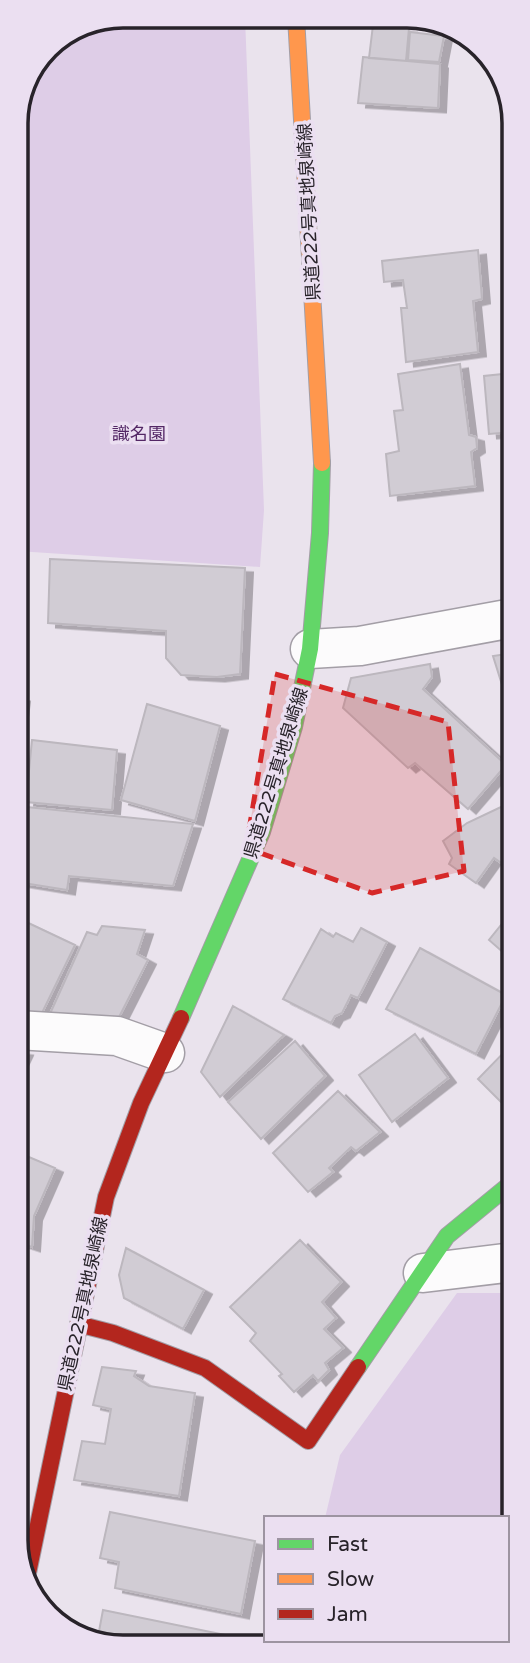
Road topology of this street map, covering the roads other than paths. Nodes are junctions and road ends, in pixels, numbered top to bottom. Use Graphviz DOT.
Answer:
graph roads {
  1 [pos="297,28"];
  2 [pos="502,620"];
  3 [pos="310,649"];
  4 [pos="28,1031"];
  5 [pos="165,1053"];
  6 [pos="502,1191"];
  7 [pos="502,1263"];
  8 [pos="423,1273"];
  9 [pos="78,1324"];
  10 [pos="30,1561"];
  1 -- 3 [label="main road, 県道222号真地泉崎線"];
  2 -- 3 [label="street"];
  3 -- 5 [label="main road, 県道222号真地泉崎線"];
  4 -- 5 [label="street"];
  5 -- 9 [label="main road, 県道222号真地泉崎線"];
  6 -- 8 [label="main road"];
  7 -- 8 [label="street"];
  8 -- 9 [label="main road"];
  9 -- 10 [label="main road, 県道222号真地泉崎線"];
}
